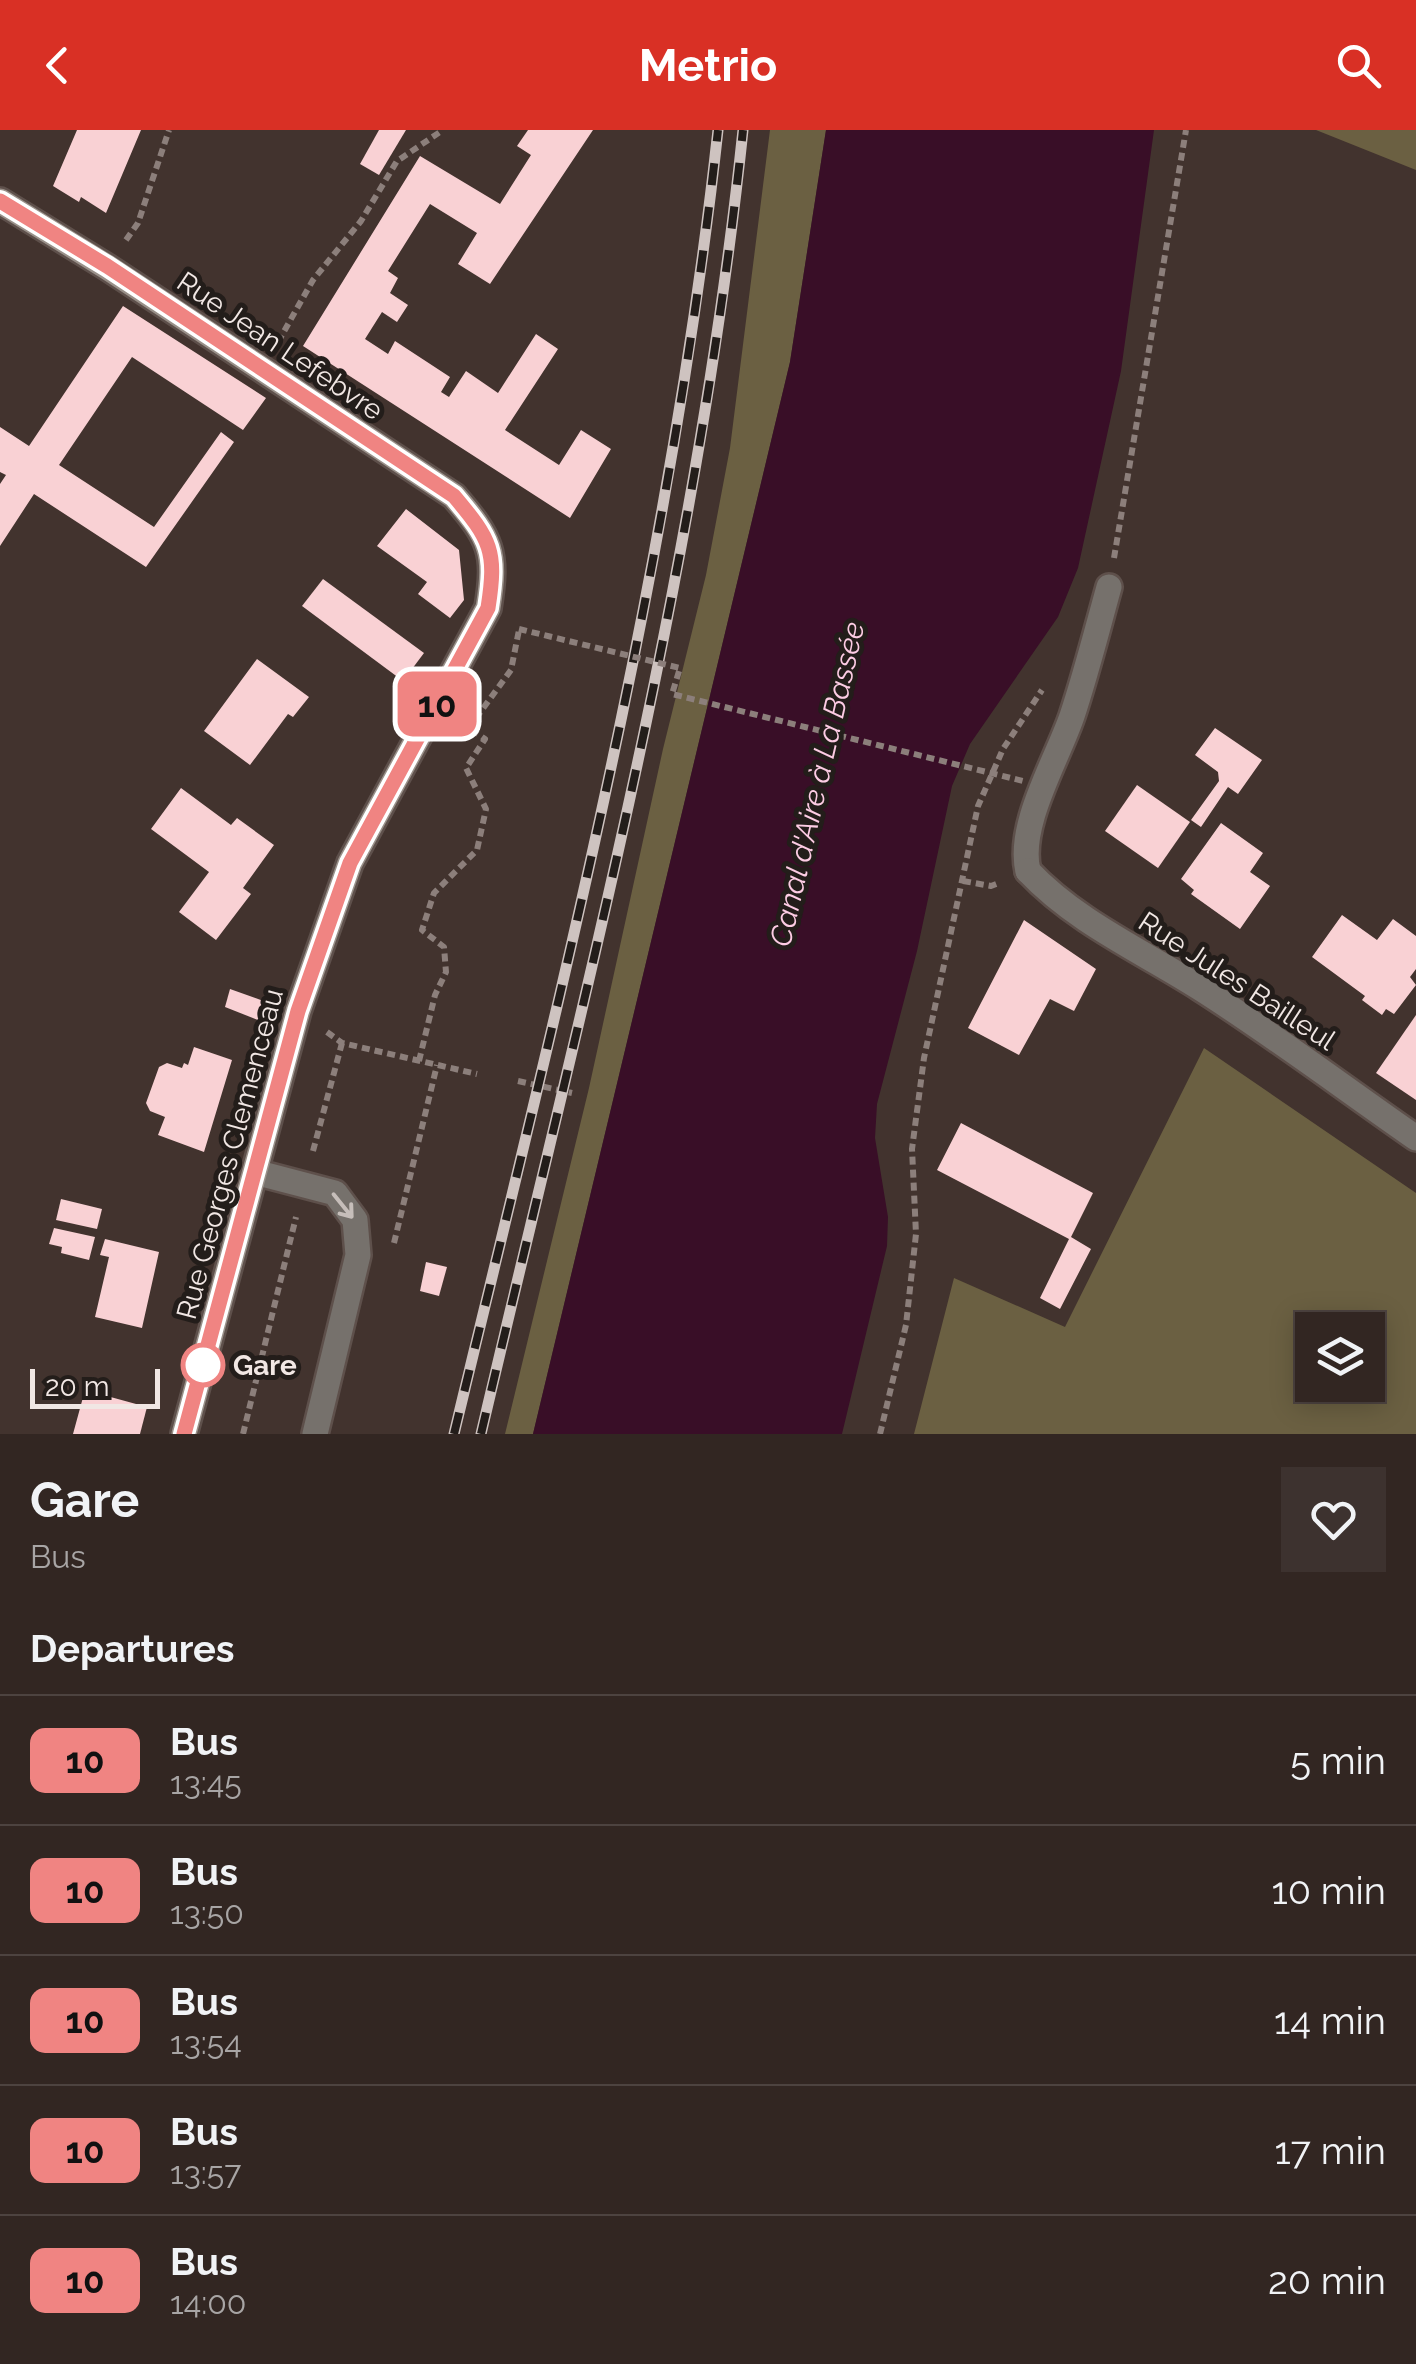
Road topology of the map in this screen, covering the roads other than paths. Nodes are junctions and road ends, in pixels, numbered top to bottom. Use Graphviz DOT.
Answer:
graph roads {
  1 [pos="0,201"];
  2 [pos="495,569"];
  3 [pos="1109,587"];
  4 [pos="1416,1138"];
  5 [pos="255,1172"];
  6 [pos="184,1434"];
  7 [pos="315,1434"];
  1 -- 2 [label="street, Rue Jean Lefebvre"];
  2 -- 5 [label="street, Rue Georges Clemenceau"];
  3 -- 4 [label="street, Rue Jules Bailleul"];
  5 -- 6 [label="street, Rue Georges Clemenceau"];
  5 -- 7 [label="street, one-way"];
}
